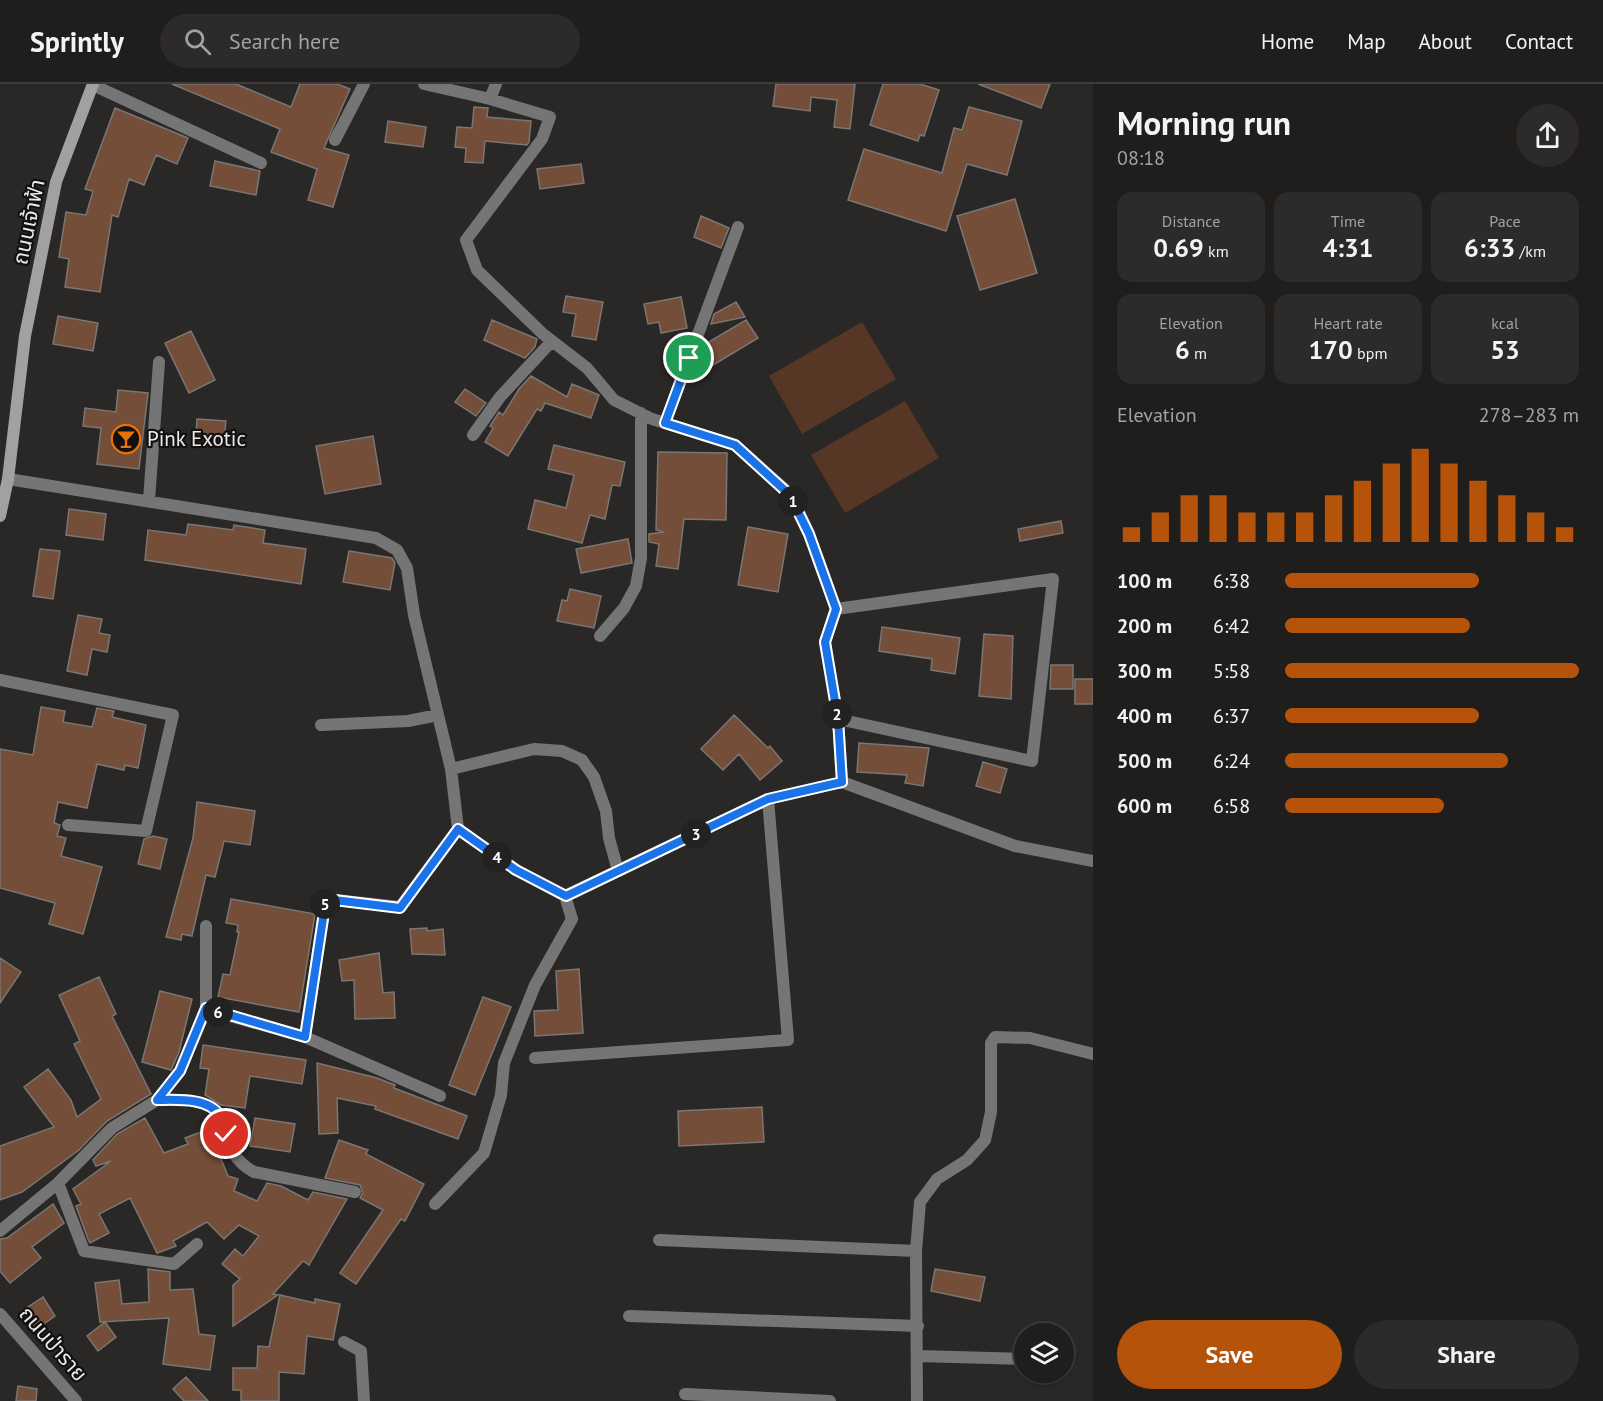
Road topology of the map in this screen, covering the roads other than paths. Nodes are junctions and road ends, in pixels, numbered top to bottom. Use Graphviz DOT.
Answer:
graph roads {
  1 [pos="364,84"];
  2 [pos="424,84"];
  3 [pos="496,84"];
  4 [pos="93,85"];
  5 [pos="490,99"];
  6 [pos="335,140"];
  7 [pos="261,163"];
  8 [pos="738,227"];
  9 [pos="552,341"];
  10 [pos="159,362"];
  11 [pos="641,414"];
  12 [pos="665,423"];
  13 [pos="473,435"];
  14 [pos="8,479"];
  15 [pos="149,500"];
  16 [pos="0,516"];
  17 [pos="836,609"];
  18 [pos="600,636"];
  19 [pos="0,680"];
  20 [pos="438,715"];
  21 [pos="838,719"];
  22 [pos="321,725"];
  23 [pos="451,769"];
  24 [pos="842,782"];
  25 [pos="768,799"];
  26 [pos="68,825"];
  27 [pos="458,829"];
  28 [pos="1093,861"];
  29 [pos="618,871"];
  30 [pos="566,896"];
  31 [pos="206,926"];
  32 [pos="206,1008"];
  33 [pos="305,1037"];
  34 [pos="1093,1054"];
  35 [pos="535,1058"];
  36 [pos="440,1096"];
  37 [pos="157,1100"];
  38 [pos="58,1183"];
  39 [pos="355,1192"];
  40 [pos="435,1204"];
  41 [pos="0,1231"];
  42 [pos="659,1240"];
  43 [pos="197,1244"];
  44 [pos="916,1251"];
  45 [pos="0,1314"];
  46 [pos="629,1316"];
  47 [pos="918,1326"];
  48 [pos="345,1342"];
  49 [pos="918,1356"];
  50 [pos="1014,1359"];
  51 [pos="686,1394"];
  52 [pos="76,1401"];
  53 [pos="364,1401"];
  54 [pos="810,1401"];
  55 [pos="830,1401"];
  56 [pos="917,1401"];
  1 -- 6 [label="street"];
  2 -- 5 [label="street"];
  3 -- 5 [label="street"];
  4 -- 7 [label="street"];
  4 -- 14 [label="main road, ถนนเจ้าฟ้า"];
  5 -- 9 [label="street"];
  8 -- 12 [label="street"];
  9 -- 11 [label="street"];
  9 -- 13 [label="street"];
  10 -- 15 [label="street"];
  11 -- 12 [label="street"];
  11 -- 18 [label="street"];
  12 -- 17 [label="street"];
  14 -- 15 [label="street"];
  14 -- 16 [label="main road, ถนนเจ้าฟ้า"];
  15 -- 20 [label="street"];
  17 -- 21 [label="street"];
  17 -- 21 [label="street"];
  19 -- 26 [label="street"];
  20 -- 22 [label="street"];
  20 -- 23 [label="street"];
  21 -- 24 [label="street"];
  23 -- 27 [label="street"];
  23 -- 29 [label="street"];
  24 -- 25 [label="street"];
  24 -- 28 [label="street"];
  25 -- 29 [label="street"];
  25 -- 35 [label="street"];
  27 -- 30 [label="street"];
  27 -- 33 [label="street"];
  29 -- 30 [label="street"];
  30 -- 40 [label="street"];
  31 -- 32 [label="street"];
  32 -- 33 [label="street"];
  32 -- 37 [label="street"];
  33 -- 36 [label="street"];
  34 -- 44 [label="street"];
  37 -- 38 [label="street"];
  37 -- 39 [label="street"];
  38 -- 41 [label="street"];
  38 -- 43 [label="street"];
  42 -- 44 [label="street"];
  44 -- 47 [label="street"];
  45 -- 52 [label="street, ถนนป่าราย"];
  46 -- 47 [label="street"];
  47 -- 49 [label="street"];
  48 -- 53 [label="street"];
  49 -- 50 [label="street"];
  49 -- 56 [label="street"];
  51 -- 54 [label="street"];
  54 -- 55 [label="street"];
}
